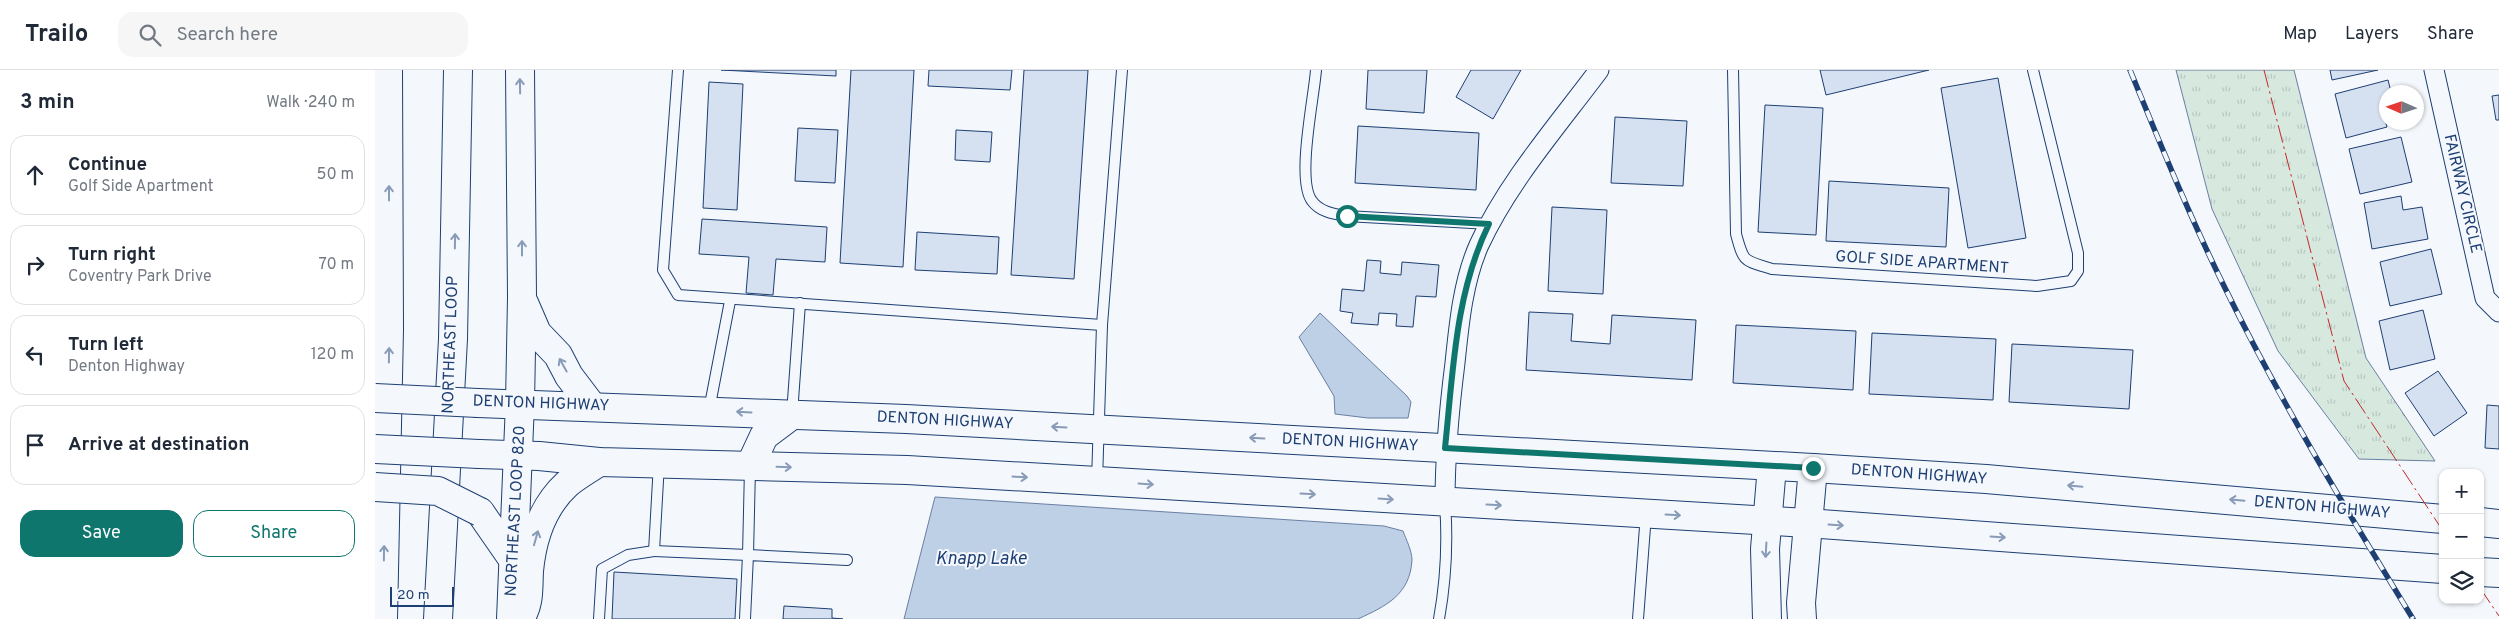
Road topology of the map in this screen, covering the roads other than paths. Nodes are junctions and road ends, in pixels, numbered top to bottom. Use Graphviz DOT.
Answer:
graph roads {
  1 [pos="388,70"];
  2 [pos="458,70"];
  3 [pos="520,70"];
  4 [pos="678,70"];
  5 [pos="1122,70"];
  6 [pos="1316,70"];
  7 [pos="1599,70"];
  8 [pos="1733,70"];
  9 [pos="2033,70"];
  10 [pos="2434,70"];
  11 [pos="1489,224"];
  12 [pos="522,297"];
  13 [pos="730,301"];
  14 [pos="799,303"];
  15 [pos="2499,312"];
  16 [pos="1102,324"];
  17 [pos="375,398"];
  18 [pos="520,403"];
  19 [pos="591,405"];
  20 [pos="709,411"];
  21 [pos="792,415"];
  22 [pos="1098,428"];
  23 [pos="1445,448"];
  24 [pos="375,449"];
  25 [pos="519,456"];
  26 [pos="599,462"];
  27 [pos="659,463"];
  28 [pos="750,466"];
  29 [pos="1772,466"];
  30 [pos="1813,468"];
  31 [pos="1097,481"];
  32 [pos="375,487"];
  33 [pos="1445,503"];
  34 [pos="1646,513"];
  35 [pos="2439,519"];
  36 [pos="1768,520"];
  37 [pos="2484,522"];
  38 [pos="1807,523"];
  39 [pos="2499,524"];
  40 [pos="654,551"];
  41 [pos="748,555"];
  42 [pos="847,560"];
  43 [pos="514,561"];
  44 [pos="2439,569"];
  45 [pos="2484,572"];
  46 [pos="2499,573"];
  47 [pos="383,619"];
  48 [pos="438,619"];
  49 [pos="511,619"];
  50 [pos="521,619"];
  51 [pos="599,619"];
  52 [pos="745,619"];
  53 [pos="1439,619"];
  54 [pos="1638,619"];
  55 [pos="1767,619"];
  56 [pos="1802,619"];
  47 -- 1 [label="main road, one-way"];
  48 -- 2 [label="main road, NORTHEAST LOOP, one-way"];
  12 -- 3 [label="main road, NORTHEAST LOOP 820, one-way"];
  4 -- 13 [label="lane"];
  5 -- 16 [label="lane"];
  6 -- 11 [label="lane"];
  7 -- 11 [label="street"];
  8 -- 9 [label="lane, GOLF SIDE APARTMENT"];
  10 -- 15 [label="street, FAIRWAY CIRCLE"];
  11 -- 23 [label="street"];
  12 -- 18 [label="main road, NORTHEAST LOOP 820"];
  19 -- 12 [label="main road, one-way"];
  13 -- 14 [label="lane"];
  13 -- 20 [label="lane"];
  14 -- 16 [label="lane"];
  14 -- 21 [label="lane"];
  16 -- 22 [label="lane"];
  17 -- 18 [label="main road, DENTON HIGHWAY, bridge"];
  18 -- 19 [label="main road, DENTON HIGHWAY"];
  18 -- 25 [label="main road, NORTHEAST LOOP 820"];
  19 -- 20 [label="main road, DENTON HIGHWAY"];
  21 -- 20 [label="main road, DENTON HIGHWAY, one-way"];
  22 -- 21 [label="main road, DENTON HIGHWAY, one-way"];
  21 -- 28 [label="main road"];
  23 -- 22 [label="main road, DENTON HIGHWAY, one-way"];
  22 -- 31 [label="lane"];
  23 -- 29 [label="main road, DENTON HIGHWAY"];
  23 -- 33 [label="street"];
  24 -- 25 [label="main road, bridge"];
  25 -- 26 [label="main road"];
  25 -- 43 [label="main road, NORTHEAST LOOP 820"];
  26 -- 27 [label="main road"];
  50 -- 26 [label="main road, one-way"];
  27 -- 28 [label="main road"];
  27 -- 40 [label="lane"];
  28 -- 31 [label="main road, one-way"];
  28 -- 41 [label="lane"];
  29 -- 30 [label="main road, DENTON HIGHWAY"];
  29 -- 36 [label="main road"];
  35 -- 30 [label="main road, DENTON HIGHWAY, one-way"];
  30 -- 38 [label="main road"];
  31 -- 33 [label="main road, one-way"];
  32 -- 43 [label="main road, bridge"];
  33 -- 34 [label="main road, one-way"];
  33 -- 53 [label="lane"];
  34 -- 36 [label="main road, one-way"];
  34 -- 54 [label="lane"];
  36 -- 38 [label="main road"];
  36 -- 55 [label="main road, one-way"];
  37 -- 39 [label="main road"];
  38 -- 44 [label="main road, one-way"];
  38 -- 56 [label="main road"];
  40 -- 41 [label="lane"];
  40 -- 51 [label="lane"];
  41 -- 42 [label="lane"];
  41 -- 52 [label="lane"];
  43 -- 49 [label="main road, NORTHEAST LOOP 820"];
  45 -- 46 [label="main road"];
}
